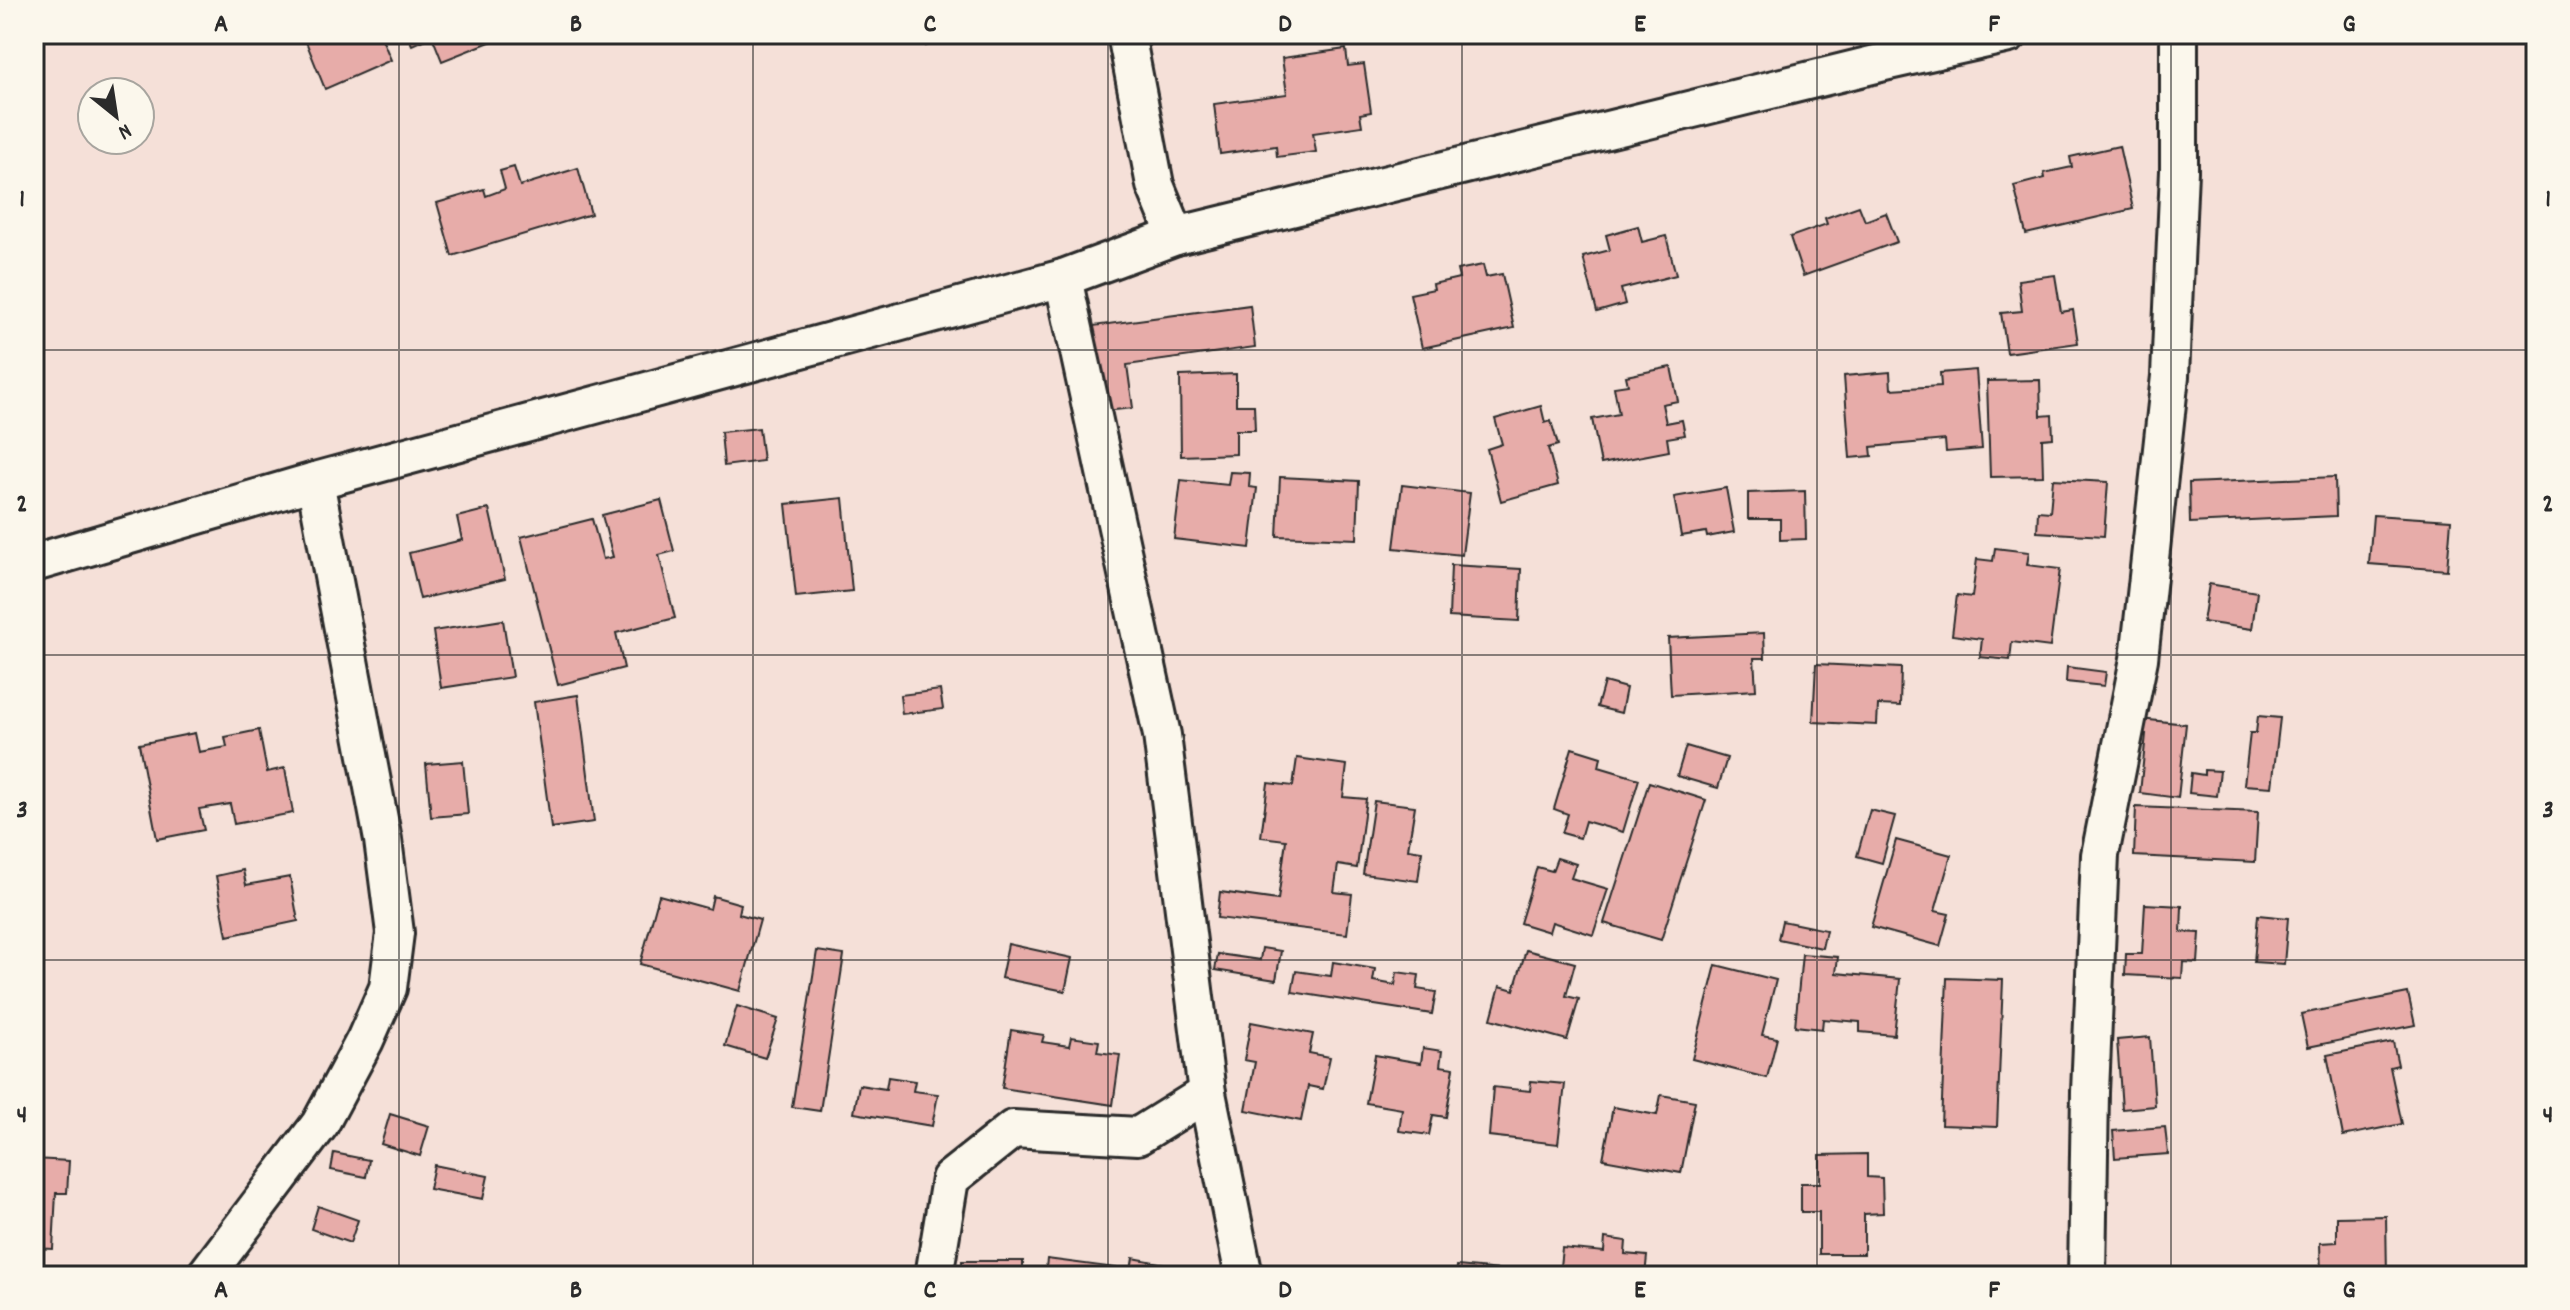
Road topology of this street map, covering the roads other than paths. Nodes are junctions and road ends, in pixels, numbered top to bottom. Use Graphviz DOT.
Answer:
graph roads {
  1 [pos="1126,34"];
  2 [pos="2009,34"];
  3 [pos="2179,34"];
  4 [pos="1881,48"];
  5 [pos="1176,236"];
  6 [pos="1063,278"];
  7 [pos="315,481"];
  8 [pos="34,563"];
  9 [pos="1207,1093"];
  10 [pos="205,1276"];
  11 [pos="934,1276"];
  12 [pos="1244,1276"];
  13 [pos="2087,1276"];
  1 -- 5 [label="street"];
  2 -- 4 [label="street"];
  3 -- 13 [label="street"];
  4 -- 5 [label="street"];
  5 -- 6 [label="street"];
  6 -- 7 [label="street"];
  6 -- 9 [label="street"];
  7 -- 8 [label="street"];
  7 -- 10 [label="street"];
  9 -- 11 [label="street"];
  9 -- 12 [label="street"];
}
